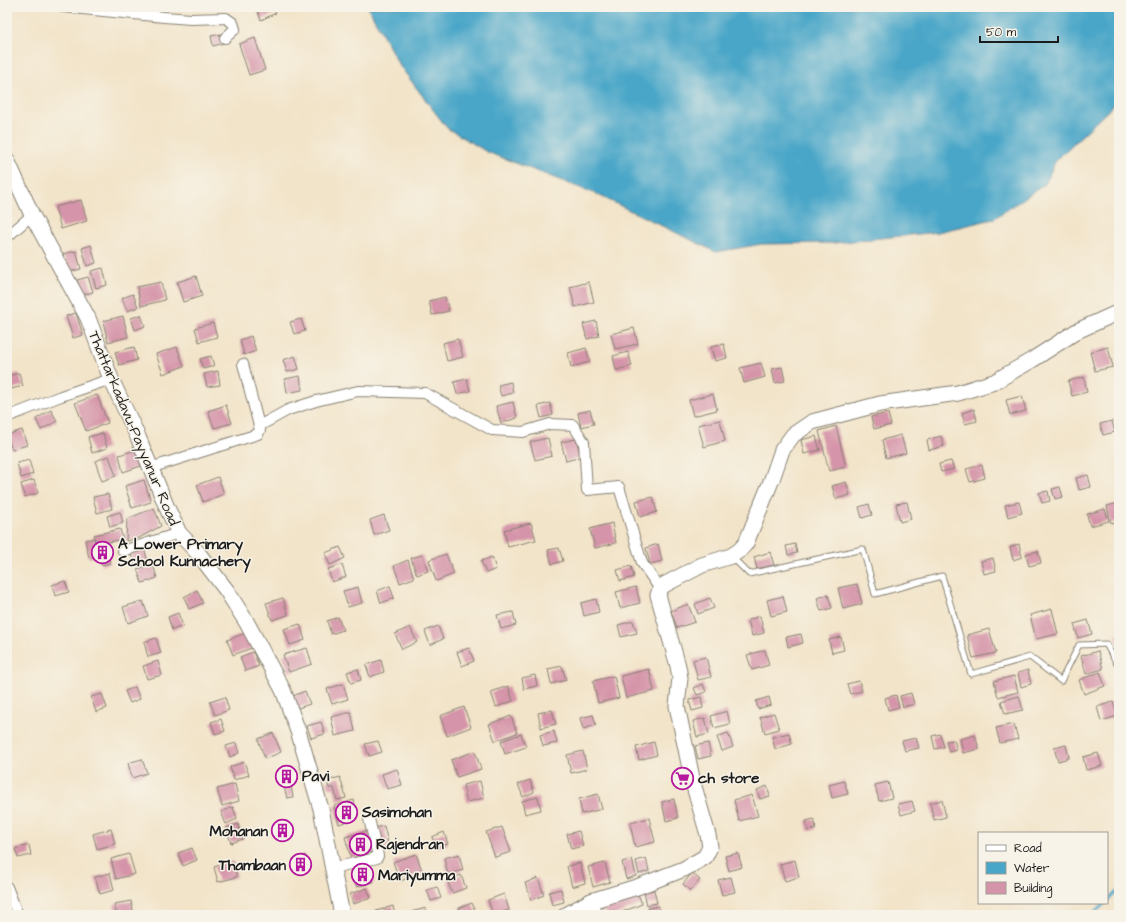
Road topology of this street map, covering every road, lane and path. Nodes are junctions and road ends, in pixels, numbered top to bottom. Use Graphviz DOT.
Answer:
graph roads {
  1 [pos="63,7"];
  2 [pos="225,38"];
  3 [pos="7,160"];
  4 [pos="32,215"];
  5 [pos="7,237"];
  6 [pos="1119,312"];
  7 [pos="243,364"];
  8 [pos="110,379"];
  9 [pos="7,417"];
  10 [pos="259,426"];
  11 [pos="150,468"];
  12 [pos="179,533"];
  13 [pos="123,551"];
  14 [pos="731,556"];
  15 [pos="660,589"];
  16 [pos="1119,664"];
  17 [pos="369,819"];
  18 [pos="333,868"];
  19 [pos="7,887"];
  20 [pos="591,901"];
  21 [pos="18,915"];
  22 [pos="342,915"];
  23 [pos="566,915"];
  24 [pos="597,915"];
  1 -- 2 [label="street"];
  3 -- 4 [label="main road, Thattarkadavu-Payyanur Road"];
  4 -- 5 [label="street"];
  4 -- 8 [label="main road, Thattarkadavu-Payyanur Road"];
  6 -- 14 [label="main road"];
  7 -- 10 [label="street"];
  8 -- 9 [label="street"];
  8 -- 11 [label="main road, Thattarkadavu-Payyanur Road"];
  10 -- 11 [label="street"];
  10 -- 15 [label="street"];
  11 -- 12 [label="main road, Thattarkadavu-Payyanur Road"];
  12 -- 13 [label="street"];
  12 -- 18 [label="main road, Thattarkadavu-Payyanur Road"];
  14 -- 15 [label="main road"];
  14 -- 16 [label="lane"];
  15 -- 20 [label="main road"];
  17 -- 18 [label="street"];
  18 -- 22 [label="main road, Thattarkadavu-Payyanur Road"];
  19 -- 21 [label="street"];
  20 -- 23 [label="main road"];
  20 -- 24 [label="street"];
}
